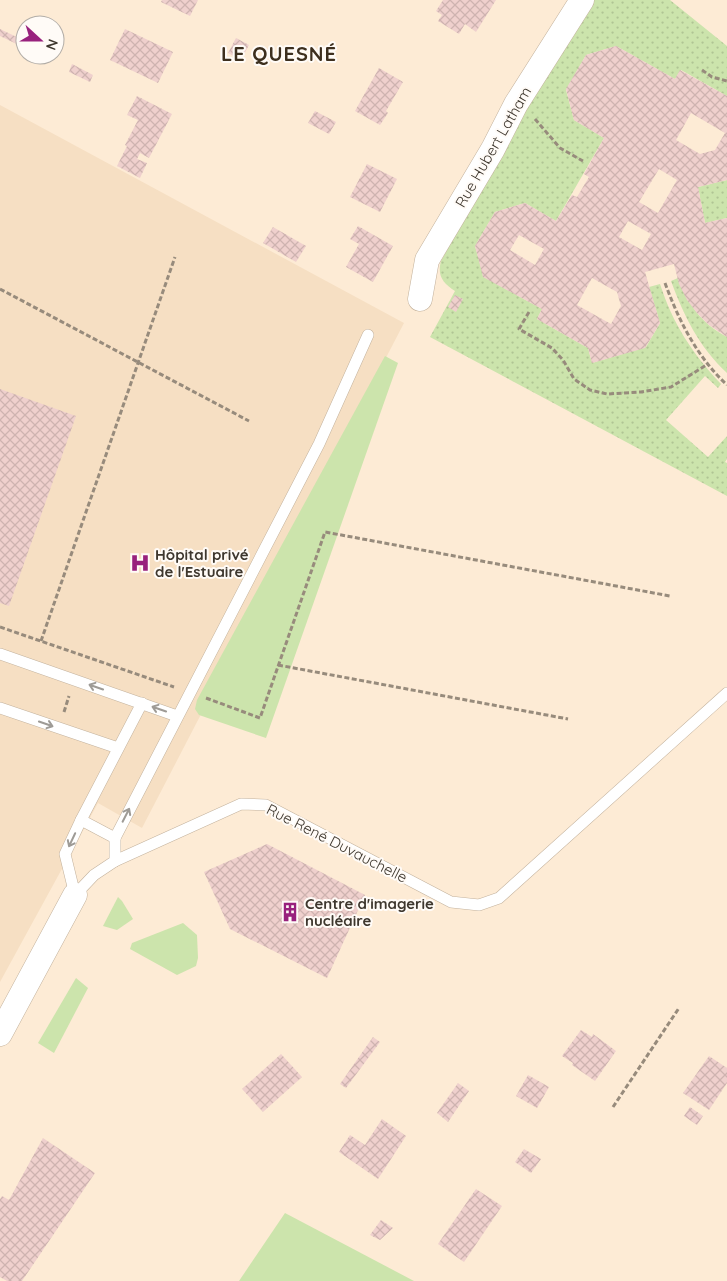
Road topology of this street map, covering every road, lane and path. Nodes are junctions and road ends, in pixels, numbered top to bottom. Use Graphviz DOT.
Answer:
graph roads {
  1 [pos="582,0"];
  2 [pos="702,70"];
  3 [pos="727,81"];
  4 [pos="516,104"];
  5 [pos="583,161"];
  6 [pos="175,257"];
  7 [pos="665,283"];
  8 [pos="0,289"];
  9 [pos="420,299"];
  10 [pos="529,312"];
  11 [pos="368,335"];
  12 [pos="139,363"];
  13 [pos="708,364"];
  14 [pos="727,385"];
  15 [pos="249,421"];
  16 [pos="670,596"];
  17 [pos="0,627"];
  18 [pos="41,641"];
  19 [pos="0,654"];
  20 [pos="278,665"];
  21 [pos="189,692"];
  22 [pos="727,693"];
  23 [pos="142,703"];
  24 [pos="0,708"];
  25 [pos="177,716"];
  26 [pos="568,719"];
  27 [pos="118,748"];
  28 [pos="81,820"];
  29 [pos="115,838"];
  30 [pos="115,861"];
  31 [pos="75,894"];
  32 [pos="679,1008"];
  33 [pos="0,1034"];
  34 [pos="613,1107"];
  1 -- 4 [label="street, Rue Hubert Latham"];
  2 -- 3 [label="path"];
  4 -- 5 [label="path"];
  4 -- 9 [label="street, Rue Hubert Latham"];
  6 -- 12 [label="path"];
  7 -- 13 [label="path"];
  8 -- 12 [label="path"];
  10 -- 13 [label="path"];
  11 -- 21 [label="lane"];
  12 -- 15 [label="path"];
  12 -- 18 [label="path"];
  13 -- 14 [label="path"];
  16 -- 20 [label="path"];
  17 -- 18 [label="path"];
  18 -- 21 [label="path"];
  23 -- 19 [label="lane, one-way"];
  20 -- 21 [label="path"];
  20 -- 26 [label="path"];
  21 -- 25 [label="lane"];
  22 -- 30 [label="lane, Rue René Duvauchelle"];
  25 -- 23 [label="lane, one-way"];
  23 -- 27 [label="lane"];
  24 -- 27 [label="lane, one-way"];
  29 -- 25 [label="lane, one-way"];
  27 -- 28 [label="lane"];
  28 -- 29 [label="lane"];
  28 -- 31 [label="lane, one-way"];
  29 -- 30 [label="lane"];
  30 -- 31 [label="lane, Rue René Duvauchelle"];
  31 -- 33 [label="street, Rue René Duvauchelle"];
  32 -- 34 [label="path"];
}
